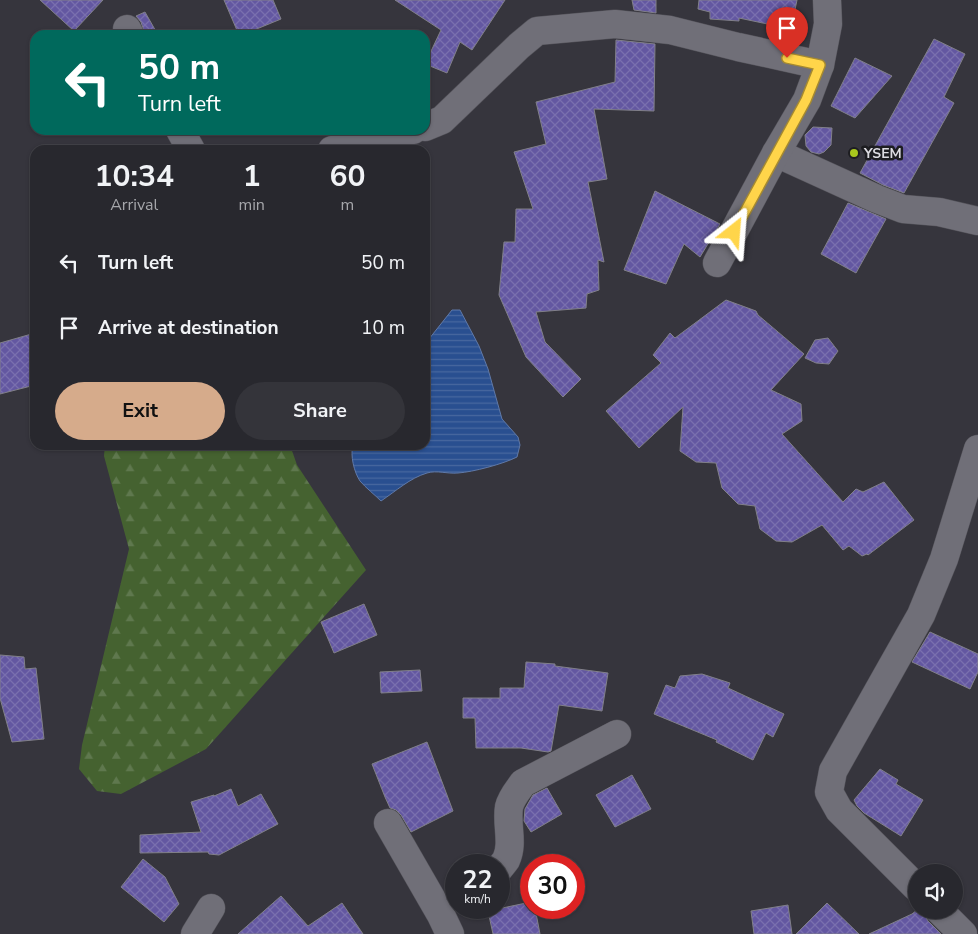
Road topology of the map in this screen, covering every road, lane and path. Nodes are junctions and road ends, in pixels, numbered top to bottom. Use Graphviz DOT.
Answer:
graph roads {
  1 [pos="827,0"];
  2 [pos="820,65"];
  3 [pos="430,125"];
  4 [pos="393,135"];
  5 [pos="352,145"];
  6 [pos="776,153"];
  7 [pos="978,221"];
  8 [pos="717,263"];
  9 [pos="978,449"];
  10 [pos="617,734"];
  11 [pos="388,823"];
  12 [pos="508,854"];
  13 [pos="908,879"];
  14 [pos="211,908"];
  15 [pos="445,911"];
  16 [pos="948,919"];
  17 [pos="195,934"];
  18 [pos="963,934"];
  1 -- 2 [label="street"];
  2 -- 3 [label="street"];
  2 -- 6 [label="street"];
  4 -- 5 [label="street"];
  6 -- 7 [label="street"];
  6 -- 8 [label="street"];
  9 -- 13 [label="street"];
  10 -- 12 [label="street"];
  11 -- 15 [label="street"];
  14 -- 17 [label="street"];
  16 -- 18 [label="street"];
}
